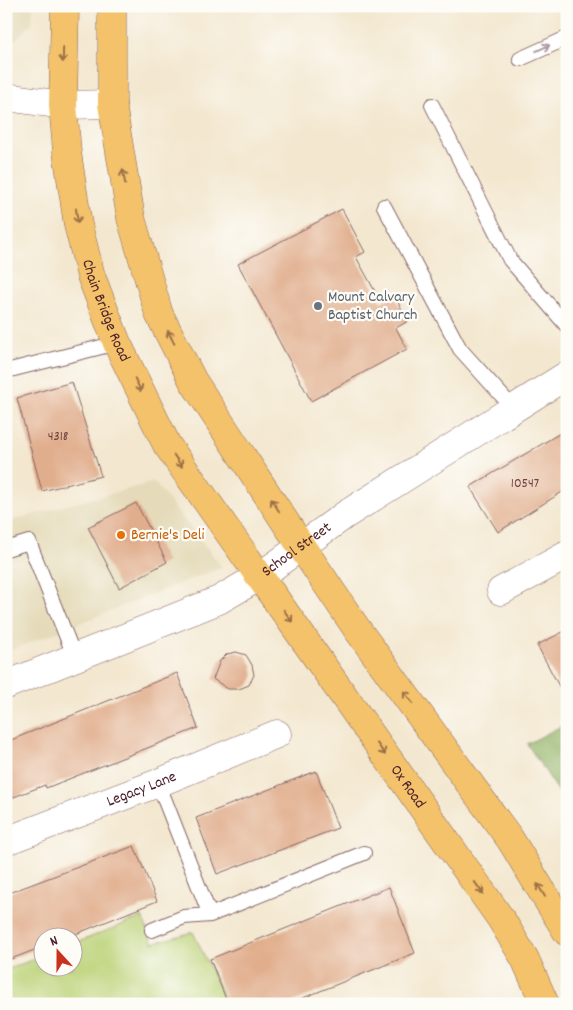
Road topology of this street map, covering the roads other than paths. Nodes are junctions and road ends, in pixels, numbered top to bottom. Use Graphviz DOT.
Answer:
graph roads {
  1 [pos="65,6"];
  2 [pos="112,6"];
  3 [pos="567,38"];
  4 [pos="520,59"];
  5 [pos="6,97"];
  6 [pos="112,104"];
  7 [pos="63,105"];
  8 [pos="432,105"];
  9 [pos="384,206"];
  10 [pos="567,326"];
  11 [pos="117,343"];
  12 [pos="6,371"];
  13 [pos="567,375"];
  14 [pos="513,408"];
  15 [pos="301,546"];
  16 [pos="6,549"];
  17 [pos="567,555"];
  18 [pos="260,576"];
  19 [pos="501,591"];
  20 [pos="75,658"];
  21 [pos="6,685"];
  22 [pos="277,734"];
  23 [pos="158,783"];
  24 [pos="6,842"];
  25 [pos="364,853"];
  26 [pos="210,915"];
  27 [pos="152,930"];
  28 [pos="567,932"];
  29 [pos="545,1004"];
  1 -- 7 [label="main road, Chain Bridge Road, one-way"];
  2 -- 6 [label="main road"];
  4 -- 3 [label="lane, one-way"];
  5 -- 7 [label="street"];
  6 -- 7 [label="street"];
  15 -- 6 [label="main road, one-way"];
  7 -- 11 [label="main road, Chain Bridge Road, one-way"];
  8 -- 10 [label="lane"];
  9 -- 14 [label="lane"];
  11 -- 12 [label="lane"];
  11 -- 18 [label="main road, Chain Bridge Road, one-way"];
  13 -- 14 [label="street, School Street"];
  14 -- 15 [label="street, School Street"];
  15 -- 18 [label="street, School Street"];
  28 -- 15 [label="main road, one-way"];
  16 -- 20 [label="lane"];
  17 -- 19 [label="street"];
  18 -- 20 [label="street, School Street"];
  18 -- 29 [label="main road, Ox Road, one-way"];
  20 -- 21 [label="street, School Street"];
  22 -- 23 [label="street, Legacy Lane"];
  23 -- 24 [label="street, Legacy Lane"];
  23 -- 26 [label="lane"];
  25 -- 26 [label="lane"];
  26 -- 27 [label="lane"];
}
